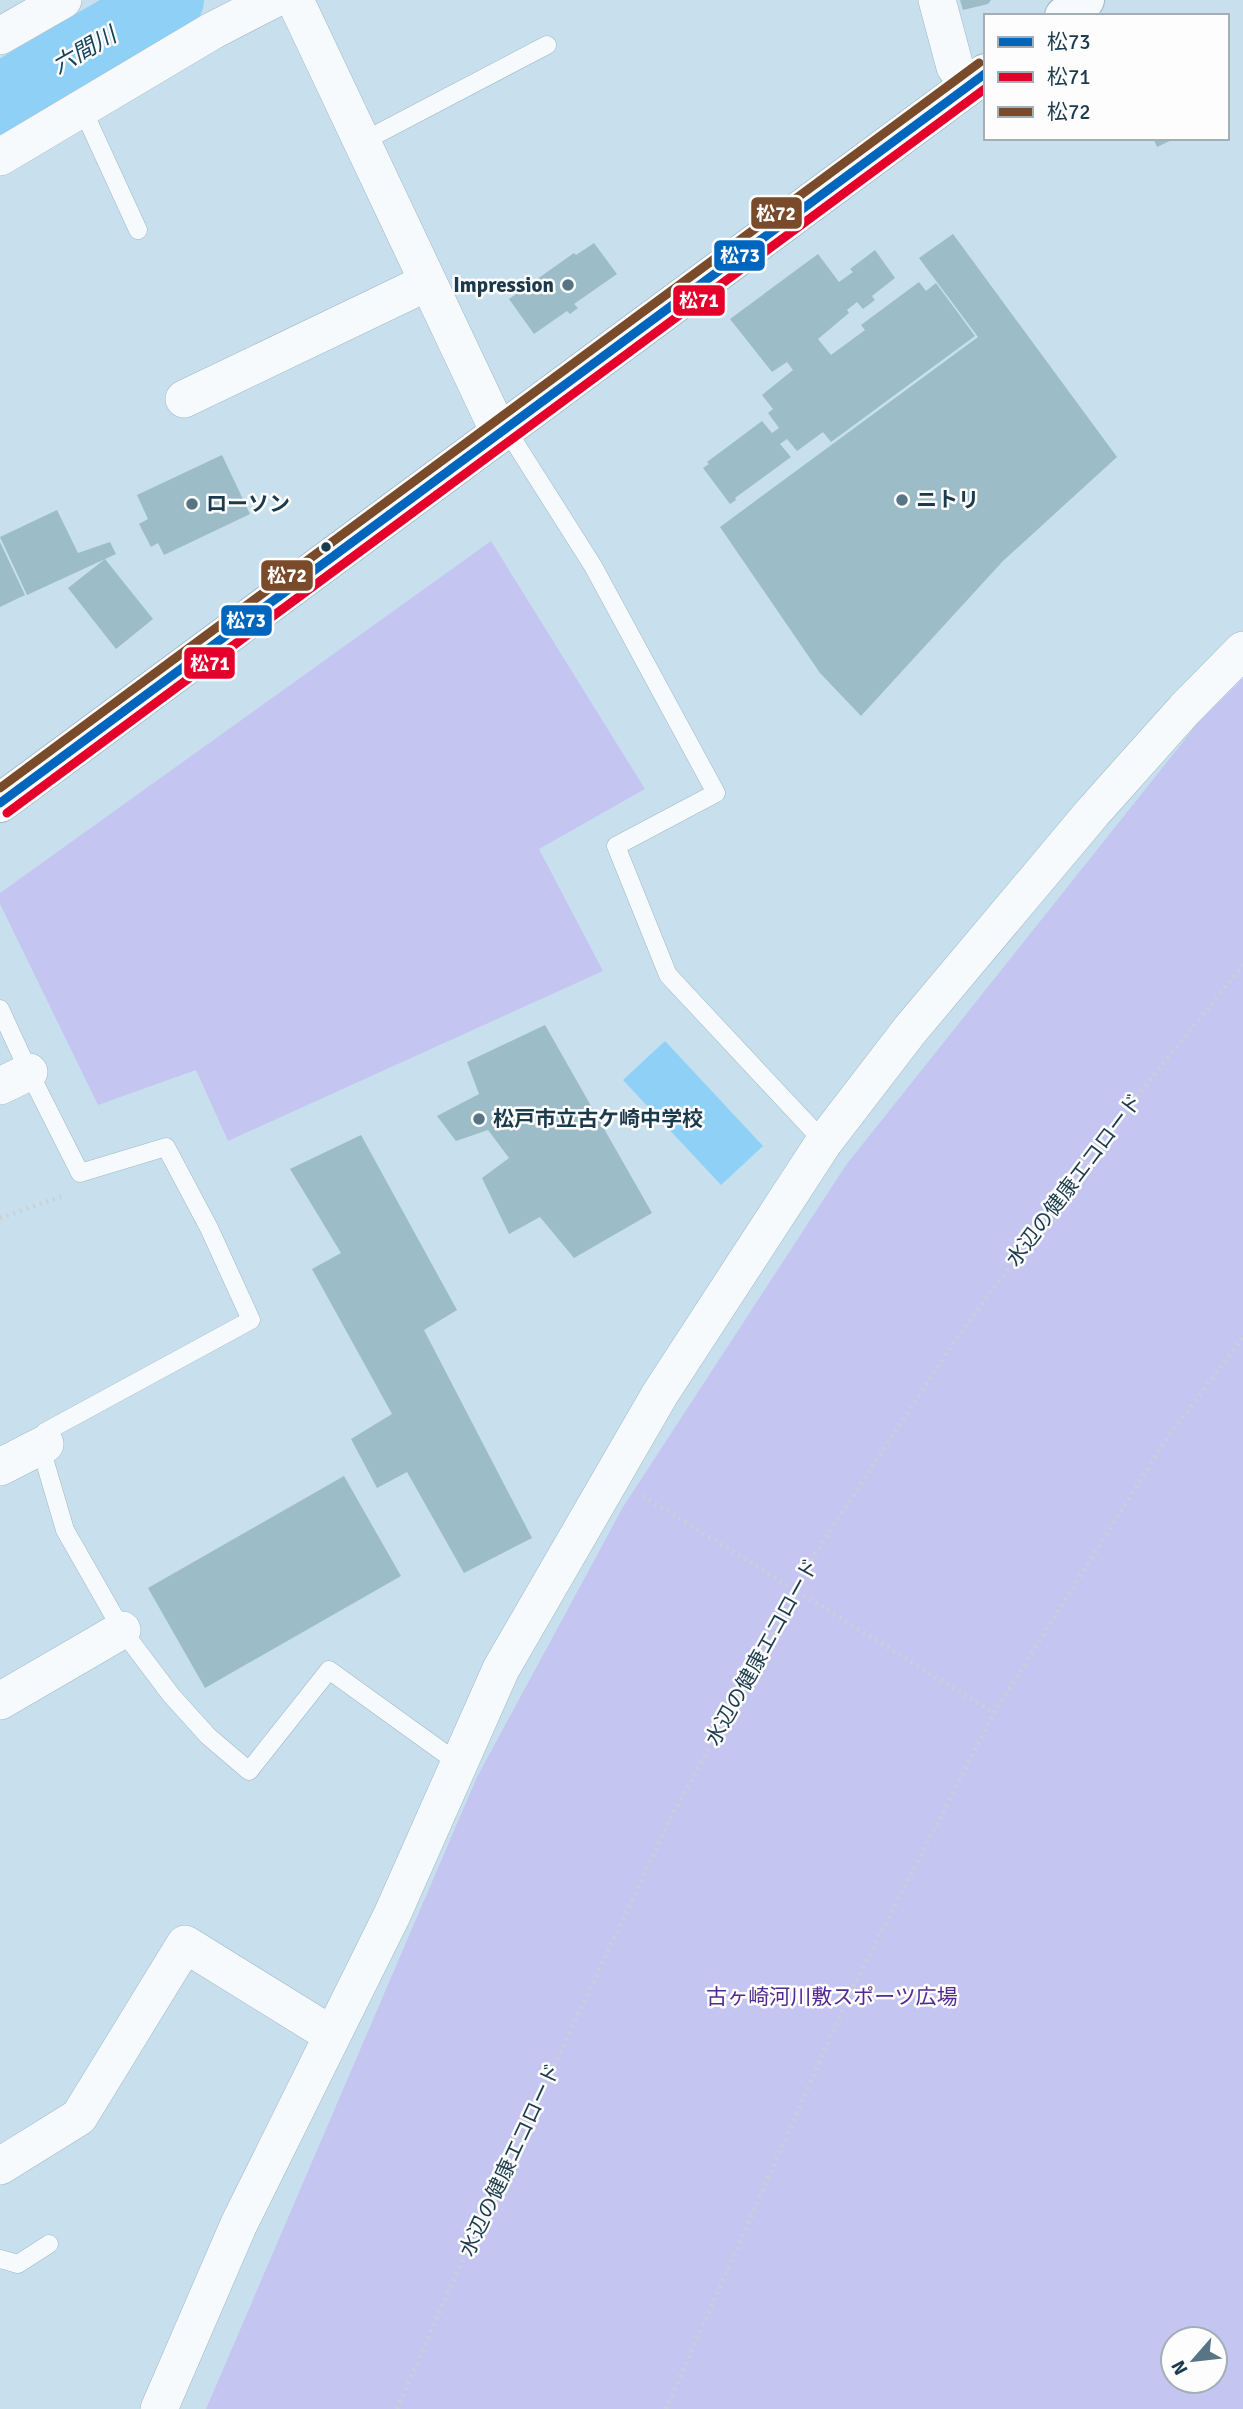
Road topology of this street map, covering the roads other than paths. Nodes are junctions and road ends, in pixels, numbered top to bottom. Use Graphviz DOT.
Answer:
graph roads {
  1 [pos="62,0"];
  2 [pos="272,0"];
  3 [pos="295,0"];
  4 [pos="937,0"];
  5 [pos="1085,0"];
  6 [pos="1067,14"];
  7 [pos="0,36"];
  8 [pos="547,46"];
  9 [pos="977,79"];
  10 [pos="82,108"];
  11 [pos="362,142"];
  12 [pos="0,157"];
  13 [pos="138,230"];
  14 [pos="428,282"];
  15 [pos="184,399"];
  16 [pos="502,430"];
  17 [pos="1243,650"];
  18 [pos="0,803"];
  19 [pos="0,1009"];
  20 [pos="14,1079"];
  21 [pos="824,1142"];
  22 [pos="45,1444"];
  23 [pos="0,1467"];
  24 [pos="122,1630"];
  25 [pos="0,1701"];
  26 [pos="458,1763"];
  27 [pos="332,2035"];
  28 [pos="0,2166"];
  29 [pos="49,2244"];
  30 [pos="0,2259"];
  31 [pos="159,2409"];
  1 -- 7 [label="street"];
  2 -- 10 [label="street"];
  3 -- 11 [label="street"];
  4 -- 9 [label="street"];
  5 -- 6 [label="main road"];
  8 -- 11 [label="lane"];
  9 -- 16 [label="main road"];
  10 -- 12 [label="street"];
  10 -- 13 [label="lane"];
  11 -- 14 [label="street"];
  14 -- 15 [label="street"];
  14 -- 16 [label="street"];
  16 -- 18 [label="main road"];
  16 -- 21 [label="lane"];
  17 -- 21 [label="street"];
  19 -- 20 [label="lane"];
  20 -- 22 [label="lane"];
  21 -- 26 [label="street"];
  22 -- 23 [label="street"];
  22 -- 24 [label="lane"];
  24 -- 25 [label="street"];
  24 -- 26 [label="lane"];
  26 -- 27 [label="street"];
  27 -- 28 [label="street"];
  27 -- 31 [label="street"];
  29 -- 30 [label="lane"];
}
